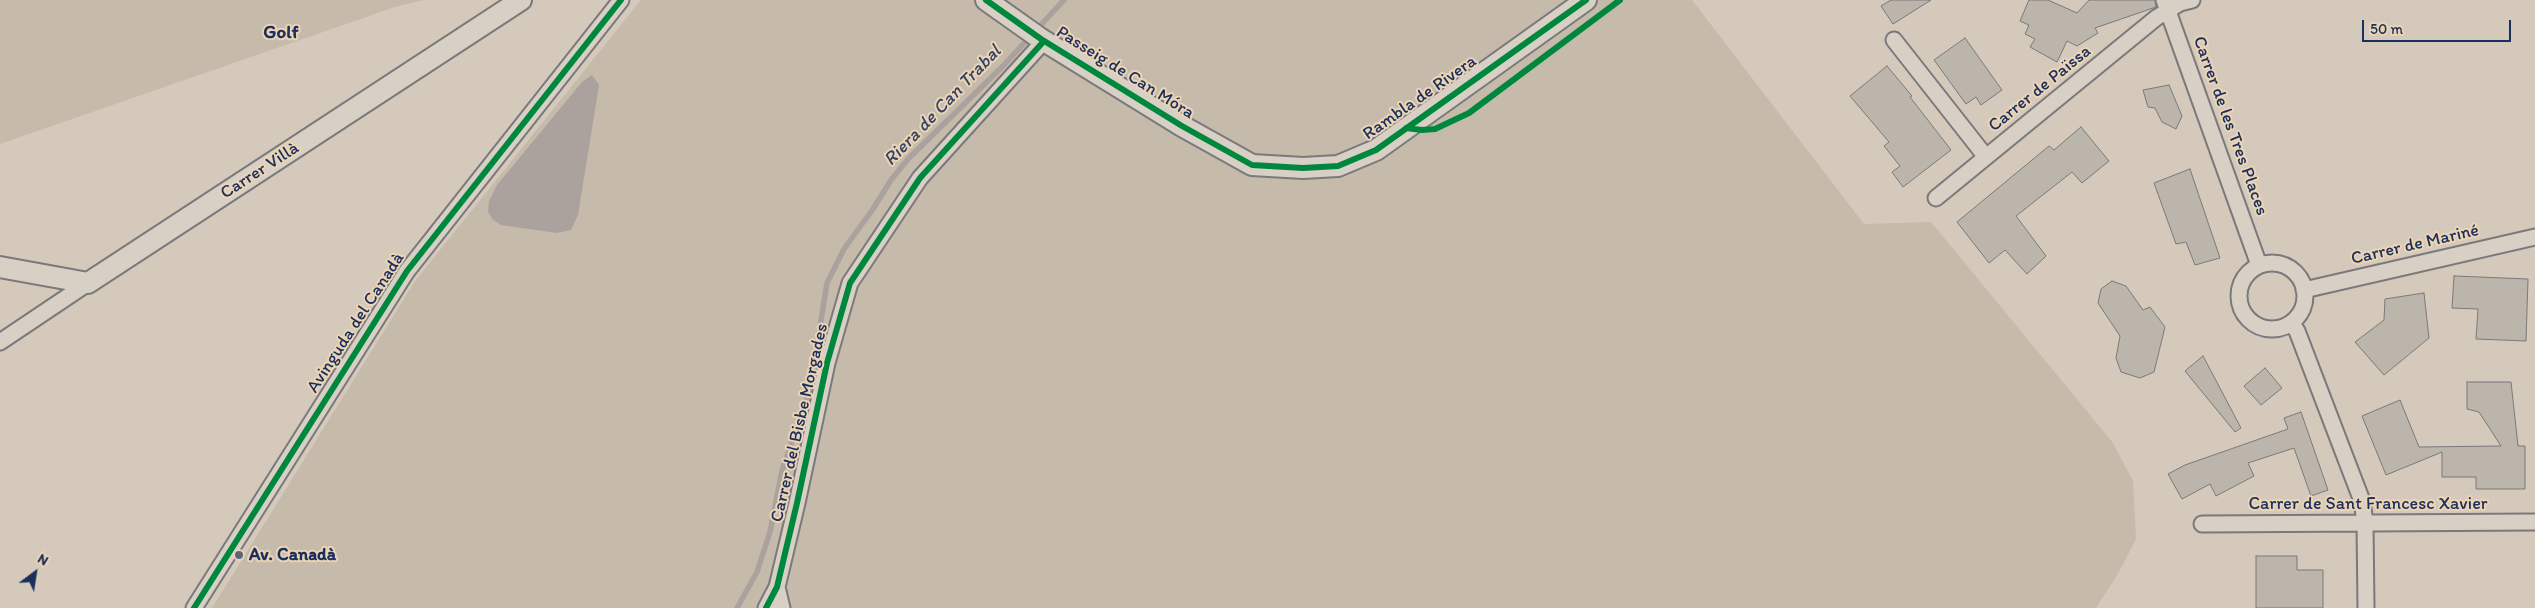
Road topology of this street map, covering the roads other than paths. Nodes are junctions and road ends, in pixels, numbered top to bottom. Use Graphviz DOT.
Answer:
graph roads {
  1 [pos="521,0"];
  2 [pos="621,0"];
  3 [pos="986,0"];
  4 [pos="1586,0"];
  5 [pos="2192,0"];
  6 [pos="2166,5"];
  7 [pos="1038,37"];
  8 [pos="1894,40"];
  9 [pos="1986,157"];
  10 [pos="1252,165"];
  11 [pos="1936,198"];
  12 [pos="2535,237"];
  13 [pos="2259,265"];
  14 [pos="0,267"];
  15 [pos="88,283"];
  16 [pos="2304,290"];
  17 [pos="2291,323"];
  18 [pos="0,342"];
  19 [pos="2535,522"];
  20 [pos="2366,523"];
  21 [pos="2202,524"];
  22 [pos="776,587"];
  23 [pos="194,608"];
  24 [pos="766,608"];
  25 [pos="782,608"];
  26 [pos="2366,608"];
  1 -- 15 [label="street, Carrer Villà"];
  2 -- 23 [label="street, Avinguda del Canadà"];
  3 -- 7 [label="street, Passeig de Can Móra"];
  4 -- 10 [label="street, Rambla de Rivera"];
  5 -- 6 [label="street, Carrer de Païssa"];
  6 -- 9 [label="street, Carrer de Païssa"];
  6 -- 13 [label="street, Carrer de les Tres Places"];
  7 -- 10 [label="street, Passeig de Can Móra"];
  7 -- 22 [label="street, Carrer del Bisbe Morgades"];
  8 -- 9 [label="street"];
  9 -- 11 [label="street, Carrer de Païssa"];
  12 -- 16 [label="street, Carrer de Mariné"];
  13 -- 16 [label="street"];
  13 -- 17 [label="street"];
  14 -- 15 [label="street"];
  15 -- 18 [label="street, Carrer Villà"];
  16 -- 17 [label="street"];
  17 -- 20 [label="street"];
  19 -- 20 [label="street, Carrer de Sant Francesc Xavier"];
  20 -- 21 [label="street, Carrer de Sant Francesc Xavier"];
  20 -- 26 [label="street"];
  22 -- 24 [label="street, Carrer del Bisbe Morgades"];
  22 -- 25 [label="street"];
}
